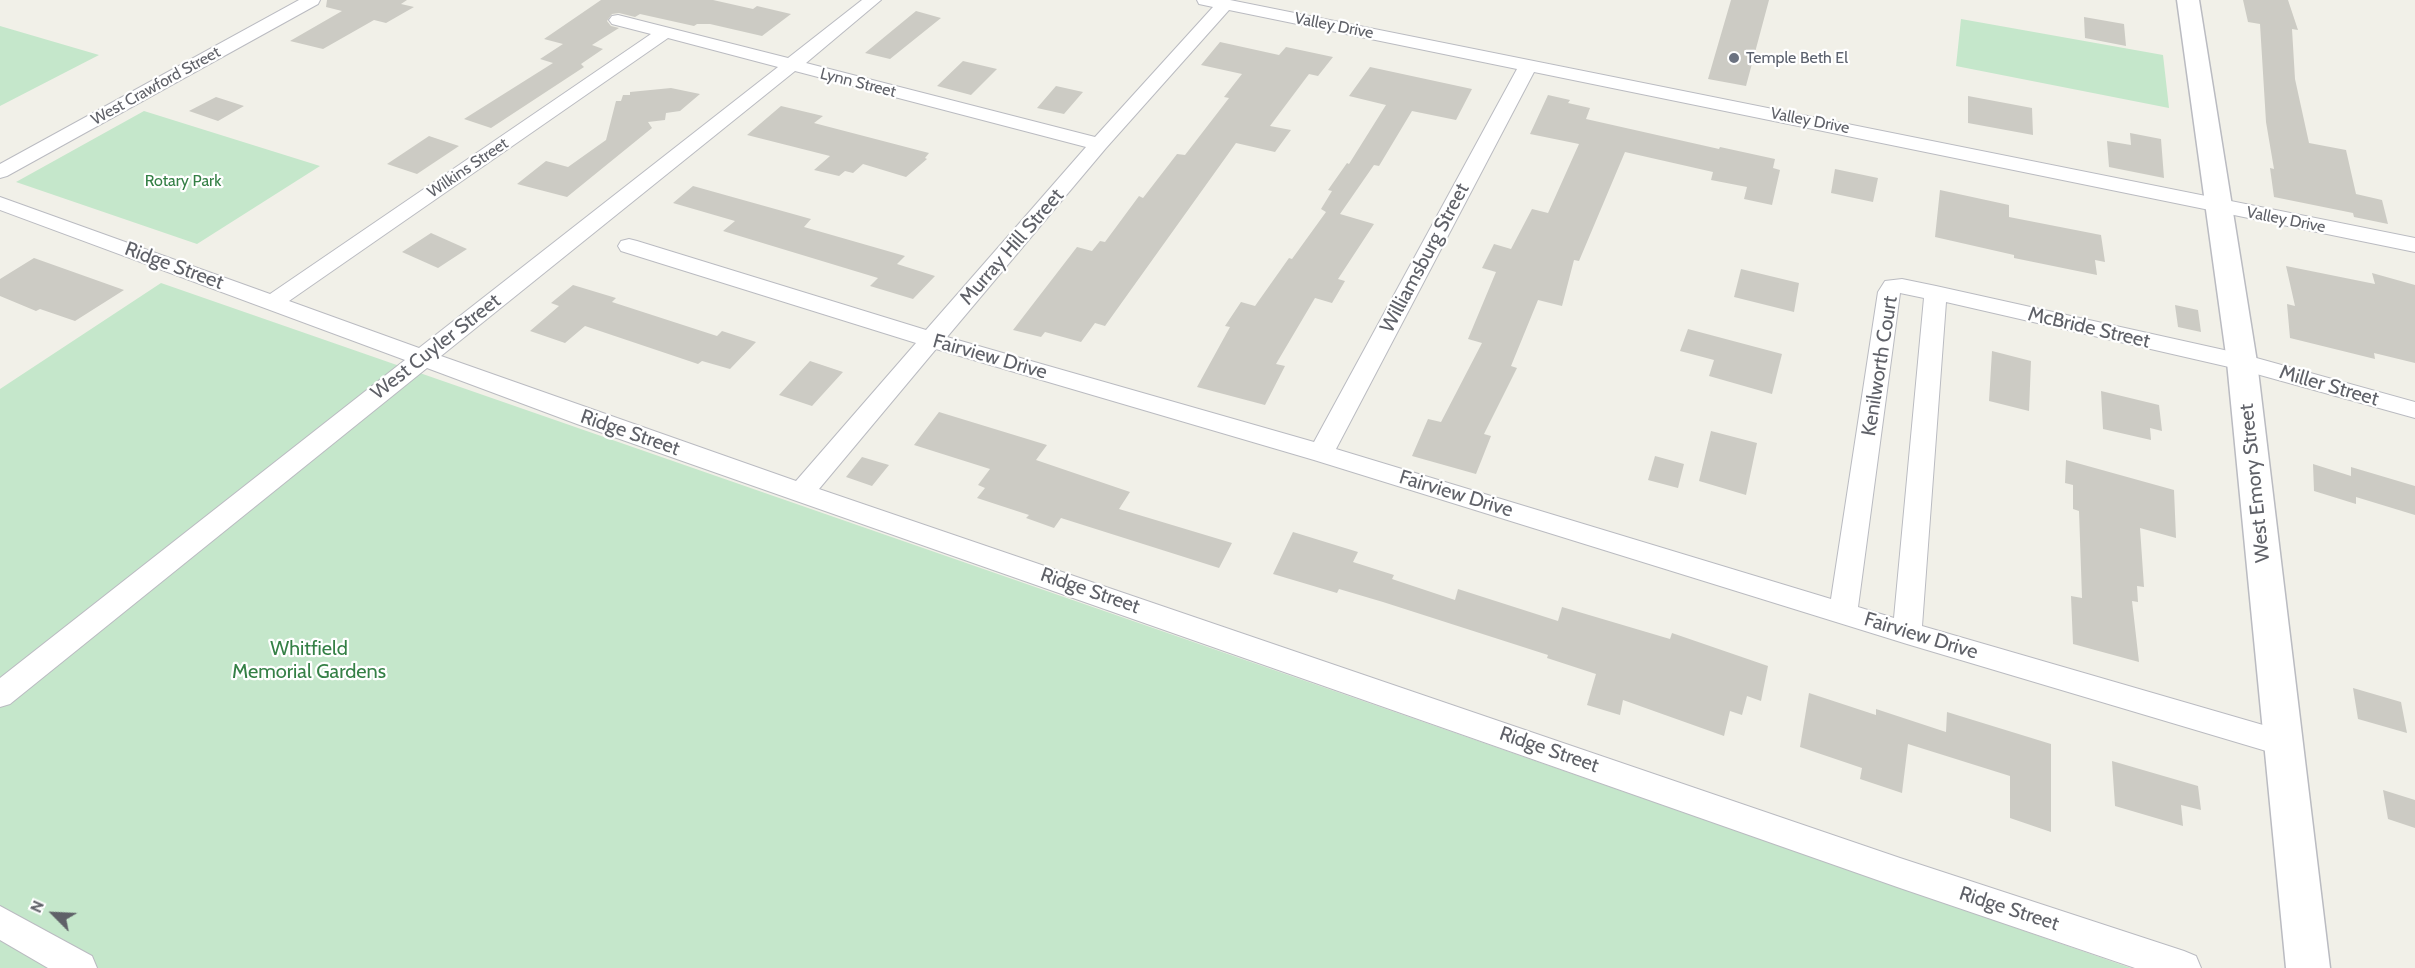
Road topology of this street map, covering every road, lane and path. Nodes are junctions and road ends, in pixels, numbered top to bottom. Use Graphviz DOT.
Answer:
graph roads {
  1 [pos="312,0"];
  2 [pos="873,0"];
  3 [pos="2188,0"];
  4 [pos="1215,2"];
  5 [pos="618,20"];
  6 [pos="664,33"];
  7 [pos="1529,64"];
  8 [pos="790,65"];
  9 [pos="1099,144"];
  10 [pos="0,172"];
  11 [pos="0,203"];
  12 [pos="2220,207"];
  13 [pos="2415,244"];
  14 [pos="629,246"];
  15 [pos="1936,293"];
  16 [pos="273,302"];
  17 [pos="932,340"];
  18 [pos="422,358"];
  19 [pos="2242,362"];
  20 [pos="2415,410"];
  21 [pos="1321,453"];
  22 [pos="801,492"];
  23 [pos="1843,613"];
  24 [pos="1907,633"];
  25 [pos="0,695"];
  26 [pos="2283,743"];
  27 [pos="0,922"];
  28 [pos="80,968"];
  29 [pos="2184,968"];
  30 [pos="2308,968"];
  1 -- 10 [label="street, West Crawford Street"];
  2 -- 8 [label="street, West Cuyler Street"];
  3 -- 12 [label="street, West Emory Street"];
  4 -- 7 [label="street, Valley Drive"];
  4 -- 9 [label="street, Murray Hill Street"];
  5 -- 6 [label="street, Lynn Street"];
  6 -- 8 [label="street, Lynn Street"];
  6 -- 16 [label="street, Wilkins Street"];
  7 -- 12 [label="street, Valley Drive"];
  7 -- 21 [label="street, Williamsburg Street"];
  8 -- 9 [label="street, Lynn Street"];
  8 -- 18 [label="street, West Cuyler Street"];
  9 -- 17 [label="street, Murray Hill Street"];
  11 -- 16 [label="street, Ridge Street"];
  12 -- 13 [label="street, Valley Drive"];
  12 -- 19 [label="street, West Emory Street"];
  14 -- 17 [label="street, Fairview Drive"];
  15 -- 19 [label="street, McBride Street"];
  15 -- 23 [label="street, Kenilworth Court"];
  15 -- 24 [label="street"];
  16 -- 18 [label="street, Ridge Street"];
  17 -- 21 [label="street, Fairview Drive"];
  17 -- 22 [label="street, Murray Hill Street"];
  18 -- 22 [label="street, Ridge Street"];
  18 -- 25 [label="street, West Cuyler Street"];
  19 -- 20 [label="street, Miller Street"];
  19 -- 26 [label="street, West Emory Street"];
  21 -- 23 [label="street, Fairview Drive"];
  22 -- 29 [label="street, Ridge Street"];
  23 -- 24 [label="street, Fairview Drive"];
  24 -- 26 [label="street, Fairview Drive"];
  26 -- 30 [label="street, West Emory Street"];
  27 -- 28 [label="street"];
}
